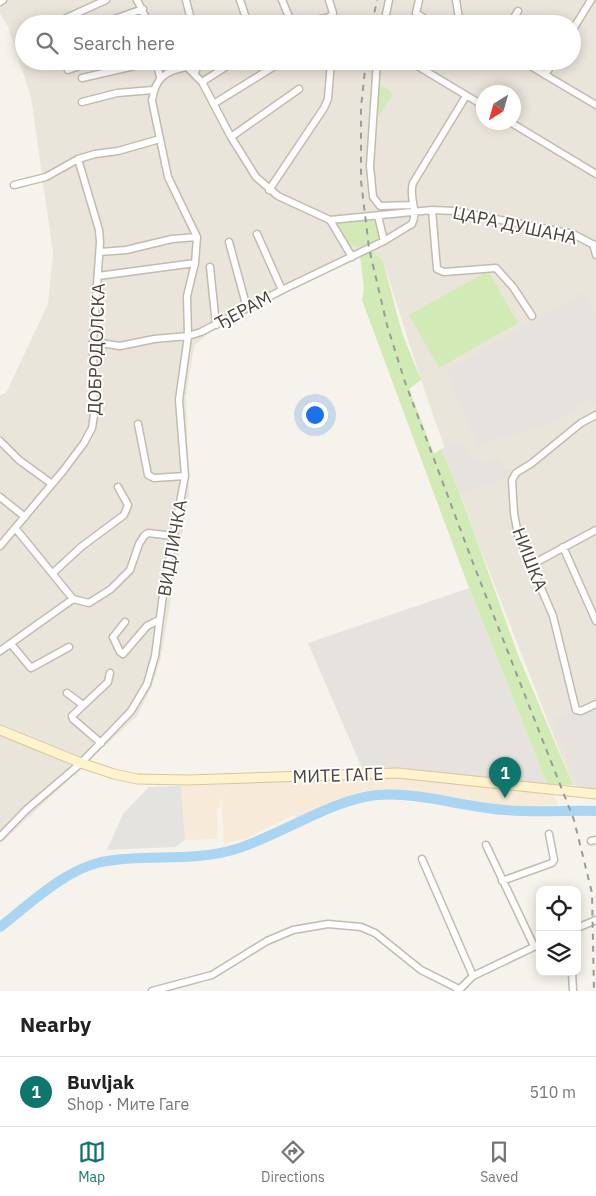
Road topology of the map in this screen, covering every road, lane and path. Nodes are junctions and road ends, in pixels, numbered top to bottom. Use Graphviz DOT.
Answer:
graph roads {
  1 [pos="3,0"];
  2 [pos="106,0"];
  3 [pos="137,0"];
  4 [pos="186,0"];
  5 [pos="240,0"];
  6 [pos="282,0"];
  7 [pos="329,0"];
  8 [pos="389,0"];
  9 [pos="419,0"];
  10 [pos="456,0"];
  11 [pos="588,1"];
  12 [pos="0,2"];
  13 [pos="142,9"];
  14 [pos="518,10"];
  15 [pos="73,15"];
  16 [pos="125,15"];
  17 [pos="145,15"];
  18 [pos="190,15"];
  19 [pos="245,15"];
  20 [pos="288,15"];
  21 [pos="331,15"];
  22 [pos="386,15"];
  23 [pos="419,15"];
  24 [pos="458,15"];
  25 [pos="515,15"];
  26 [pos="581,15"];
  27 [pos="117,70"];
  28 [pos="158,70"];
  29 [pos="173,70"];
  30 [pos="190,70"];
  31 [pos="196,70"];
  32 [pos="220,70"];
  33 [pos="268,70"];
  34 [pos="330,70"];
  35 [pos="376,70"];
  36 [pos="424,70"];
  37 [pos="537,70"];
  38 [pos="548,70"];
  39 [pos="195,73"];
  40 [pos="545,75"];
  41 [pos="160,77"];
  42 [pos="82,78"];
  43 [pos="202,82"];
  44 [pos="299,89"];
  45 [pos="153,90"];
  46 [pos="466,96"];
  47 [pos="82,102"];
  48 [pos="476,102"];
  49 [pos="215,103"];
  50 [pos="596,105"];
  51 [pos="521,129"];
  52 [pos="231,138"];
  53 [pos="160,139"];
  54 [pos="78,159"];
  55 [pos="596,174"];
  56 [pos="14,185"];
  57 [pos="269,190"];
  58 [pos="414,208"];
  59 [pos="432,210"];
  60 [pos="378,216"];
  61 [pos="330,220"];
  62 [pos="257,234"];
  63 [pos="197,236"];
  64 [pos="384,241"];
  65 [pos="228,242"];
  66 [pos="595,245"];
  67 [pos="100,252"];
  68 [pos="596,254"];
  69 [pos="352,257"];
  70 [pos="195,263"];
  71 [pos="210,267"];
  72 [pos="98,276"];
  73 [pos="282,290"];
  74 [pos="246,308"];
  75 [pos="532,316"];
  76 [pos="216,325"];
  77 [pos="188,336"];
  78 [pos="93,342"];
  79 [pos="596,415"];
  80 [pos="138,424"];
  81 [pos="0,441"];
  82 [pos="184,476"];
  83 [pos="52,484"];
  84 [pos="118,487"];
  85 [pos="0,497"];
  86 [pos="26,517"];
  87 [pos="16,528"];
  88 [pos="596,530"];
  89 [pos="173,536"];
  90 [pos="2,541"];
  91 [pos="563,547"];
  92 [pos="530,565"];
  93 [pos="53,574"];
  94 [pos="73,599"];
  95 [pos="159,620"];
  96 [pos="596,621"];
  97 [pos="125,622"];
  98 [pos="11,644"];
  99 [pos="69,647"];
  100 [pos="0,651"];
  101 [pos="110,673"];
  102 [pos="67,693"];
  103 [pos="596,704"];
  104 [pos="83,706"];
  105 [pos="0,730"];
  106 [pos="101,743"];
  107 [pos="81,763"];
  108 [pos="596,794"];
  109 [pos="549,834"];
  110 [pos="0,838"];
  111 [pos="486,845"];
  112 [pos="422,860"];
  113 [pos="502,881"];
  114 [pos="596,920"];
  115 [pos="581,926"];
  116 [pos="536,943"];
  117 [pos="536,945"];
  118 [pos="472,976"];
  119 [pos="572,976"];
  120 [pos="458,990"];
  121 [pos="152,991"];
  122 [pos="573,991"];
  1 -- 12 [label="street"];
  2 -- 15 [label="street"];
  3 -- 13 [label="street"];
  4 -- 18 [label="street"];
  5 -- 19 [label="street"];
  6 -- 20 [label="street"];
  7 -- 21 [label="street"];
  8 -- 22 [label="street"];
  9 -- 23 [label="street"];
  10 -- 24 [label="street"];
  11 -- 26 [label="street"];
  13 -- 16 [label="street"];
  13 -- 17 [label="street"];
  14 -- 25 [label="street"];
  27 -- 42 [label="street"];
  28 -- 41 [label="street"];
  29 -- 41 [label="street"];
  30 -- 39 [label="street"];
  31 -- 39 [label="street"];
  32 -- 43 [label="street"];
  33 -- 49 [label="street"];
  34 -- 57 [label="street"];
  35 -- 58 [label="street"];
  36 -- 46 [label="street"];
  37 -- 40 [label="street"];
  38 -- 40 [label="street"];
  39 -- 43 [label="street"];
  40 -- 50 [label="street"];
  41 -- 45 [label="street"];
  43 -- 49 [label="street"];
  44 -- 52 [label="street"];
  45 -- 47 [label="street"];
  45 -- 53 [label="street"];
  46 -- 48 [label="street"];
  46 -- 58 [label="street"];
  49 -- 52 [label="street"];
  51 -- 55 [label="street"];
  52 -- 57 [label="street"];
  53 -- 54 [label="street"];
  53 -- 63 [label="street"];
  54 -- 56 [label="street"];
  54 -- 67 [label="street, ДОБРОДОЛСКА"];
  57 -- 61 [label="street"];
  58 -- 59 [label="street, ЦАРА ДУШАНА"];
  58 -- 60 [label="street"];
  58 -- 64 [label="street"];
  59 -- 66 [label="street, ЦАРА ДУШАНА"];
  59 -- 75 [label="street, ЦАРА ДУШАНА"];
  60 -- 61 [label="street"];
  60 -- 64 [label="street"];
  61 -- 69 [label="street"];
  62 -- 73 [label="street"];
  63 -- 67 [label="street"];
  63 -- 70 [label="street, ВИДЛИЧКА"];
  64 -- 69 [label="street, ЂЕРАМ"];
  65 -- 74 [label="street"];
  66 -- 68 [label="street"];
  67 -- 72 [label="street, ДОБРОДОЛСКА"];
  69 -- 73 [label="street, ЂЕРАМ"];
  70 -- 72 [label="street"];
  70 -- 77 [label="street, ВИДЛИЧКА"];
  71 -- 76 [label="street"];
  72 -- 78 [label="street, ДОБРОДОЛСКА"];
  73 -- 74 [label="street, ЂЕРАМ"];
  74 -- 76 [label="street, ЂЕРАМ"];
  76 -- 77 [label="street, ЂЕРАМ"];
  77 -- 78 [label="street, ЂЕРАМ"];
  77 -- 82 [label="street, ВИДЛИЧКА"];
  78 -- 83 [label="street, ДОБРОДОЛСКА"];
  79 -- 92 [label="street, НИШКА"];
  80 -- 82 [label="street, ВИДЛИЧКА"];
  81 -- 83 [label="street"];
  82 -- 89 [label="street, ВИДЛИЧКА"];
  83 -- 86 [label="street, ДОБРОДОЛСКА"];
  84 -- 93 [label="street"];
  85 -- 86 [label="street"];
  86 -- 87 [label="street, ДОБРОДОЛСКА"];
  87 -- 90 [label="street, ДОБРОДОЛСКА"];
  87 -- 93 [label="street"];
  88 -- 91 [label="street"];
  89 -- 94 [label="street"];
  89 -- 95 [label="street, ВИДЛИЧКА"];
  91 -- 92 [label="street"];
  91 -- 96 [label="street"];
  92 -- 103 [label="street, НИШКА"];
  93 -- 94 [label="street"];
  94 -- 98 [label="street"];
  95 -- 97 [label="street, ВИДЛИЧКА"];
  95 -- 106 [label="street, ВИДЛИЧКА"];
  98 -- 99 [label="street"];
  98 -- 100 [label="street"];
  101 -- 104 [label="street"];
  102 -- 104 [label="street"];
  104 -- 106 [label="street"];
  105 -- 107 [label="main road, МИТЕ ГАГЕ"];
  106 -- 107 [label="street, ВИДЛИЧКА"];
  107 -- 108 [label="main road, МИТЕ ГАГЕ"];
  107 -- 110 [label="street, ВИДЛИЧКА"];
  109 -- 113 [label="street"];
  111 -- 113 [label="street"];
  112 -- 118 [label="street"];
  113 -- 116 [label="street"];
  114 -- 115 [label="street"];
  117 -- 118 [label="street"];
  118 -- 120 [label="street"];
  119 -- 122 [label="street"];
  120 -- 121 [label="street"];
}
